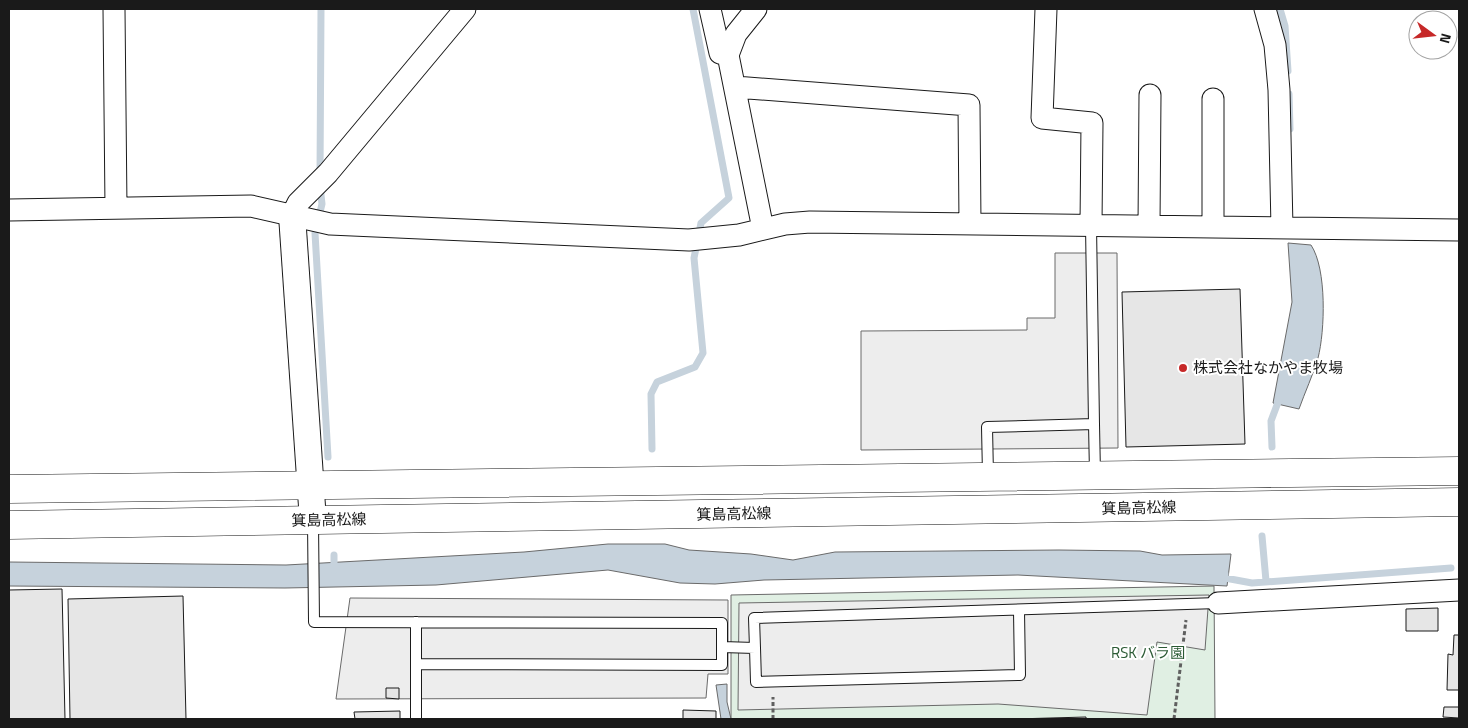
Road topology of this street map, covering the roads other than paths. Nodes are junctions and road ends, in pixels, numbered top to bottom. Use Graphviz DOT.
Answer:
graph roads {
  1 [pos="114,9"];
  2 [pos="465,9"];
  3 [pos="710,9"];
  4 [pos="756,9"];
  5 [pos="1046,9"];
  6 [pos="1265,9"];
  7 [pos="728,55"];
  8 [pos="735,87"];
  9 [pos="1150,95"];
  10 [pos="1213,99"];
  11 [pos="116,208"];
  12 [pos="9,210"];
  13 [pos="300,217"];
  14 [pos="970,224"];
  15 [pos="1091,226"];
  16 [pos="1149,226"];
  17 [pos="1213,227"];
  18 [pos="1289,228"];
  19 [pos="764,229"];
  20 [pos="1459,230"];
  21 [pos="1094,424"];
  22 [pos="1459,471"];
  23 [pos="1096,476"];
  24 [pos="988,477"];
  25 [pos="311,485"];
  26 [pos="9,489"];
  27 [pos="1459,502"];
  28 [pos="313,521"];
  29 [pos="9,525"];
  30 [pos="1459,590"];
  31 [pos="1218,603"];
  32 [pos="1019,611"];
  33 [pos="416,622"];
  34 [pos="730,647"];
  35 [pos="755,648"];
  36 [pos="416,664"];
  37 [pos="416,719"];
  1 -- 11 [label="street"];
  2 -- 13 [label="street"];
  3 -- 7 [label="street"];
  4 -- 7 [label="street"];
  5 -- 15 [label="street"];
  6 -- 18 [label="street"];
  7 -- 8 [label="street"];
  8 -- 14 [label="street"];
  8 -- 19 [label="street"];
  9 -- 16 [label="street"];
  10 -- 17 [label="street"];
  11 -- 12 [label="street"];
  11 -- 13 [label="street"];
  13 -- 19 [label="street"];
  13 -- 25 [label="street"];
  14 -- 15 [label="street"];
  14 -- 19 [label="street"];
  15 -- 16 [label="street"];
  15 -- 21 [label="lane"];
  16 -- 17 [label="street"];
  17 -- 18 [label="street"];
  18 -- 20 [label="street"];
  21 -- 23 [label="lane"];
  21 -- 24 [label="lane"];
  22 -- 23 [label="main road"];
  23 -- 24 [label="main road"];
  24 -- 25 [label="main road"];
  25 -- 26 [label="main road"];
  25 -- 28 [label="street"];
  27 -- 28 [label="main road, 箕島高松線"];
  28 -- 29 [label="main road, 箕島高松線"];
  28 -- 33 [label="lane"];
  30 -- 31 [label="street"];
  31 -- 32 [label="lane"];
  32 -- 35 [label="lane"];
  32 -- 35 [label="lane"];
  33 -- 34 [label="lane"];
  33 -- 36 [label="lane"];
  34 -- 35 [label="lane"];
  34 -- 36 [label="lane"];
  36 -- 37 [label="lane"];
}
